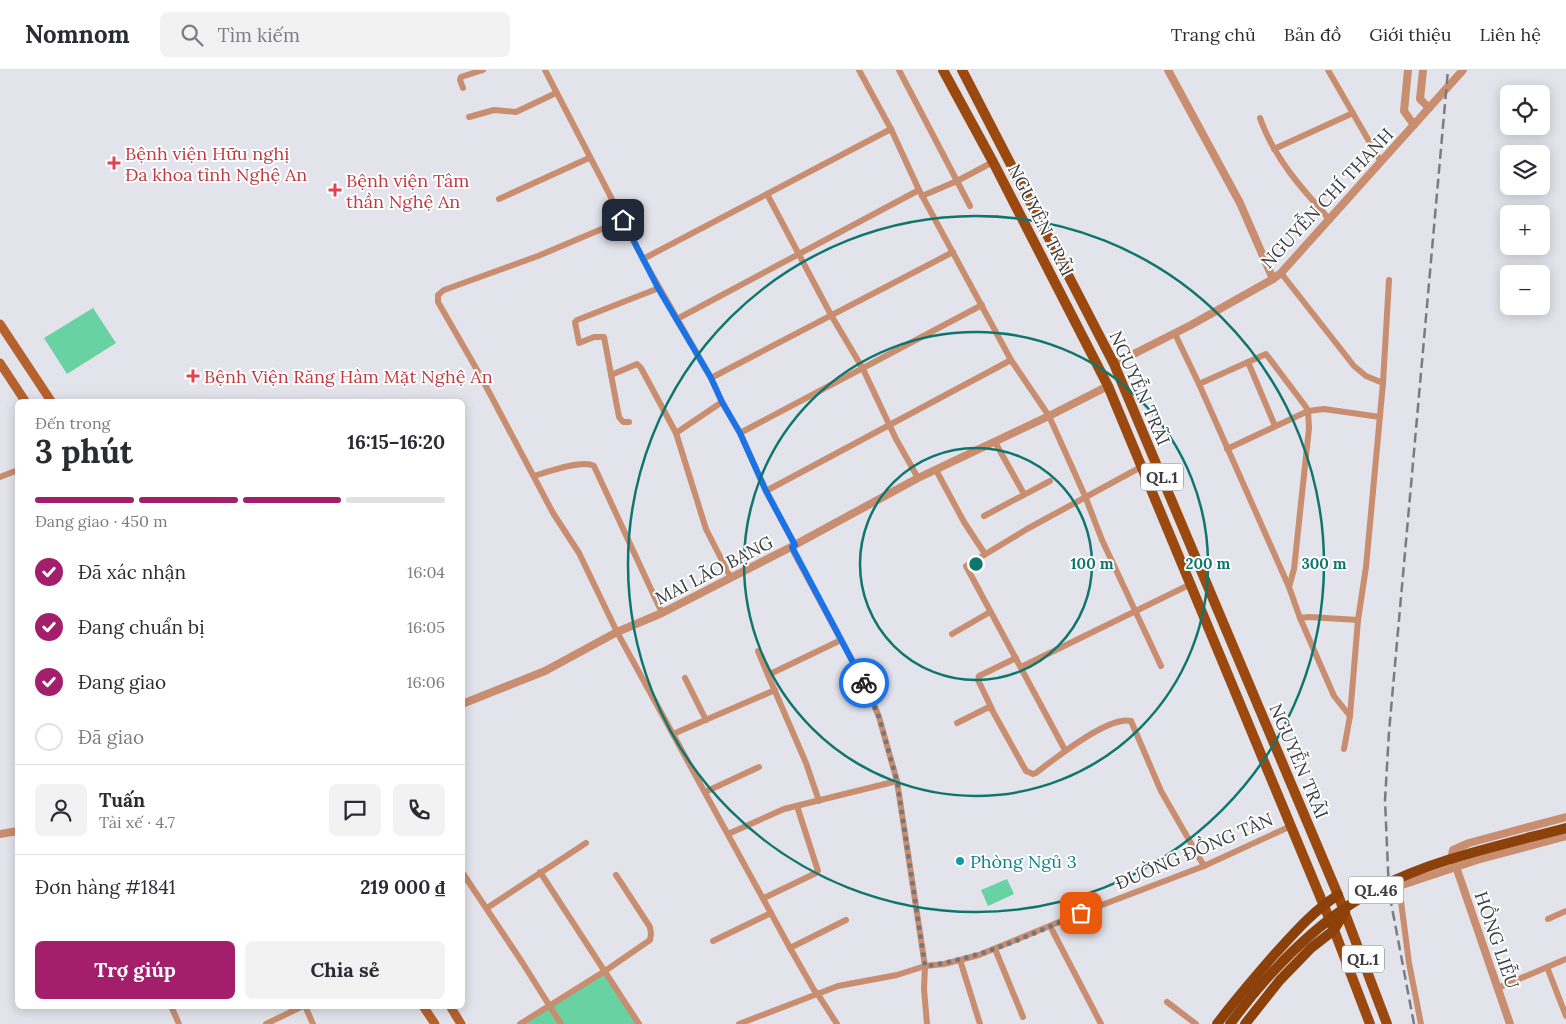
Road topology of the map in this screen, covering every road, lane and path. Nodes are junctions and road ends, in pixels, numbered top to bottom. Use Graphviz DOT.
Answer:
graph roads {
  1 [pos="483,70"];
  2 [pos="545,70"];
  3 [pos="859,70"];
  4 [pos="898,70"];
  5 [pos="943,70"];
  6 [pos="962,70"];
  7 [pos="1168,70"];
  8 [pos="1328,70"];
  9 [pos="1408,70"];
  10 [pos="1423,70"];
  11 [pos="1463,70"];
  12 [pos="462,88"];
  13 [pos="556,93"];
  14 [pos="1429,108"];
  15 [pos="1352,113"];
  16 [pos="469,117"];
  17 [pos="1260,118"];
  18 [pos="1414,125"];
  19 [pos="891,129"];
  20 [pos="1274,149"];
  21 [pos="589,158"];
  22 [pos="993,162"];
  23 [pos="1381,162"];
  24 [pos="957,181"];
  25 [pos="921,193"];
  26 [pos="767,194"];
  27 [pos="499,199"];
  28 [pos="970,206"];
  29 [pos="623,220"];
  30 [pos="1330,220"];
  31 [pos="952,252"];
  32 [pos="798,254"];
  33 [pos="643,260"];
  34 [pos="1281,273"];
  35 [pos="1273,279"];
  36 [pos="1389,280"];
  37 [pos="658,288"];
  38 [pos="982,305"];
  39 [pos="831,316"];
  40 [pos="677,319"];
  41 [pos="0,324"];
  42 [pos="1175,334"];
  43 [pos="1011,360"];
  44 [pos="1248,362"];
  45 [pos="0,363"];
  46 [pos="1114,364"];
  47 [pos="863,369"];
  48 [pos="611,376"];
  49 [pos="711,378"];
  50 [pos="1383,383"];
  51 [pos="1198,384"];
  52 [pos="1108,386"];
  53 [pos="23,399"];
  54 [pos="50,399"];
  55 [pos="722,402"];
  56 [pos="1308,410"];
  57 [pos="1049,416"];
  58 [pos="1380,417"];
  59 [pos="629,422"];
  60 [pos="889,424"];
  61 [pos="1275,426"];
  62 [pos="676,433"];
  63 [pos="740,433"];
  64 [pos="995,442"];
  65 [pos="1227,449"];
  66 [pos="1141,466"];
  67 [pos="936,470"];
  68 [pos="15,471"];
  69 [pos="534,476"];
  70 [pos="0,477"];
  71 [pos="918,478"];
  72 [pos="1050,481"];
  73 [pos="766,491"];
  74 [pos="1024,494"];
  75 [pos="1085,496"];
  76 [pos="984,516"];
  77 [pos="793,546"];
  78 [pos="985,554"];
  79 [pos="731,578"];
  80 [pos="1191,584"];
  81 [pos="1289,587"];
  82 [pos="1136,611"];
  83 [pos="990,612"];
  84 [pos="662,613"];
  85 [pos="1300,618"];
  86 [pos="1358,620"];
  87 [pos="617,632"];
  88 [pos="952,634"];
  89 [pos="841,640"];
  90 [pos="758,651"];
  91 [pos="1016,658"];
  92 [pos="1161,666"];
  93 [pos="1021,667"];
  94 [pos="768,675"];
  95 [pos="685,678"];
  96 [pos="775,690"];
  97 [pos="465,703"];
  98 [pos="992,709"];
  99 [pos="1350,716"];
  100 [pos="706,720"];
  101 [pos="957,724"];
  102 [pos="673,734"];
  103 [pos="1344,749"];
  104 [pos="1066,750"];
  105 [pos="759,767"];
  106 [pos="897,781"];
  107 [pos="705,792"];
  108 [pos="819,801"];
  109 [pos="797,806"];
  110 [pos="1566,817"];
  111 [pos="1291,826"];
  112 [pos="1566,828"];
  113 [pos="15,832"];
  114 [pos="0,834"];
  115 [pos="728,834"];
  116 [pos="1502,834"];
  117 [pos="1566,836"];
  118 [pos="586,843"];
  119 [pos="1507,852"];
  120 [pos="1204,866"];
  121 [pos="1456,866"];
  122 [pos="540,872"];
  123 [pos="616,875"];
  124 [pos="465,876"];
  125 [pos="1399,886"];
  126 [pos="1338,895"];
  127 [pos="764,898"];
  128 [pos="1322,905"];
  129 [pos="487,908"];
  130 [pos="1566,911"];
  131 [pos="1345,912"];
  132 [pos="771,913"];
  133 [pos="1548,919"];
  134 [pos="846,920"];
  135 [pos="1050,926"];
  136 [pos="1334,930"];
  137 [pos="713,941"];
  138 [pos="790,948"];
  139 [pos="996,949"];
  140 [pos="1566,959"];
  141 [pos="960,960"];
  142 [pos="925,966"];
  143 [pos="1547,967"];
  144 [pos="604,971"];
  145 [pos="1498,988"];
  146 [pos="817,993"];
  147 [pos="1167,1002"];
  148 [pos="549,1006"];
  149 [pos="172,1009"];
  150 [pos="298,1009"];
  151 [pos="306,1009"];
  152 [pos="425,1009"];
  153 [pos="452,1009"];
  154 [pos="1566,1016"];
  155 [pos="1023,1017"];
  156 [pos="179,1024"];
  157 [pos="266,1024"];
  158 [pos="313,1024"];
  159 [pos="435,1024"];
  160 [pos="461,1024"];
  161 [pos="520,1024"];
  162 [pos="561,1024"];
  163 [pos="640,1024"];
  164 [pos="739,1024"];
  165 [pos="836,1024"];
  166 [pos="927,1024"];
  167 [pos="980,1024"];
  168 [pos="1102,1024"];
  169 [pos="1196,1024"];
  170 [pos="1217,1024"];
  171 [pos="1230,1024"];
  172 [pos="1245,1024"];
  173 [pos="1370,1024"];
  174 [pos="1387,1024"];
  175 [pos="1420,1024"];
  176 [pos="1510,1024"];
  1 -- 12 [label="street"];
  2 -- 13 [label="street"];
  3 -- 19 [label="street"];
  4 -- 24 [label="street"];
  5 -- 22 [label="main road, NGUYÊN TRÃI / QL.1"];
  6 -- 46 [label="main road, NGUYỄN TRÃI / QL.1"];
  7 -- 35 [label="street"];
  8 -- 15 [label="street"];
  9 -- 18 [label="street"];
  10 -- 14 [label="street"];
  11 -- 14 [label="street, NGUYỄN CHÍ THANH"];
  13 -- 16 [label="street"];
  13 -- 21 [label="street"];
  14 -- 18 [label="street, NGUYỄN CHÍ THANH"];
  15 -- 20 [label="street"];
  15 -- 23 [label="street"];
  17 -- 20 [label="street"];
  18 -- 23 [label="street, NGUYỄN CHÍ THANH"];
  19 -- 25 [label="street"];
  19 -- 26 [label="street"];
  20 -- 30 [label="street"];
  21 -- 27 [label="street"];
  21 -- 29 [label="street"];
  22 -- 24 [label="street"];
  22 -- 52 [label="main road, NGUYÊN TRÃI / QL.1"];
  23 -- 30 [label="street, NGUYỄN CHÍ THANH"];
  24 -- 25 [label="street"];
  24 -- 28 [label="street"];
  25 -- 31 [label="street"];
  25 -- 32 [label="street"];
  26 -- 32 [label="street"];
  26 -- 33 [label="street"];
  29 -- 33 [label="street"];
  29 -- 69 [label="street"];
  30 -- 34 [label="street, NGUYỄN CHÍ THANH"];
  31 -- 38 [label="street"];
  31 -- 39 [label="street"];
  32 -- 39 [label="street"];
  32 -- 40 [label="street"];
  33 -- 37 [label="street"];
  34 -- 35 [label="street, NGUYỄN CHÍ THANH"];
  34 -- 50 [label="street"];
  35 -- 42 [label="street, NGUYỄN CHÍ THANH"];
  36 -- 50 [label="street"];
  37 -- 40 [label="street"];
  37 -- 48 [label="street"];
  38 -- 43 [label="street"];
  38 -- 47 [label="street"];
  39 -- 47 [label="street"];
  39 -- 49 [label="street"];
  40 -- 49 [label="street"];
  41 -- 54 [label="main road"];
  42 -- 46 [label="street, NGUYỄN CHÍ THANH"];
  42 -- 51 [label="street"];
  43 -- 57 [label="street"];
  43 -- 60 [label="street"];
  44 -- 51 [label="street"];
  44 -- 56 [label="street"];
  44 -- 61 [label="street"];
  45 -- 53 [label="main road"];
  46 -- 52 [label="main road"];
  46 -- 126 [label="main road, NGUYỄN TRÃI / QL.1"];
  47 -- 60 [label="street"];
  47 -- 63 [label="street"];
  48 -- 59 [label="street"];
  48 -- 62 [label="street"];
  49 -- 55 [label="street"];
  50 -- 58 [label="street"];
  51 -- 65 [label="street"];
  52 -- 57 [label="street, MAI LÃO BẠNG"];
  52 -- 66 [label="main road, NGUYỄN TRÃI / QL.1"];
  55 -- 62 [label="street"];
  55 -- 63 [label="street"];
  56 -- 58 [label="street"];
  56 -- 61 [label="street"];
  56 -- 81 [label="street"];
  57 -- 64 [label="street, MAI LÃO BẠNG"];
  57 -- 75 [label="street"];
  58 -- 86 [label="street"];
  60 -- 71 [label="street"];
  60 -- 73 [label="street"];
  61 -- 65 [label="street"];
  62 -- 79 [label="street"];
  63 -- 73 [label="street"];
  64 -- 67 [label="street, MAI LÃO BẠNG"];
  64 -- 74 [label="street"];
  65 -- 81 [label="street"];
  66 -- 75 [label="street"];
  66 -- 80 [label="main road, NGUYỄN TRÃI / QL.1"];
  67 -- 71 [label="street, MAI LÃO BẠNG"];
  67 -- 78 [label="street"];
  68 -- 70 [label="street"];
  69 -- 84 [label="street"];
  69 -- 87 [label="street"];
  71 -- 77 [label="street, MAI LÃO BẠNG"];
  72 -- 74 [label="street"];
  73 -- 77 [label="street"];
  74 -- 76 [label="street"];
  75 -- 78 [label="street"];
  75 -- 82 [label="street"];
  77 -- 79 [label="street, MAI LÃO BẠNG"];
  77 -- 89 [label="street"];
  78 -- 83 [label="street"];
  79 -- 84 [label="street, MAI LÃO BẠNG"];
  80 -- 82 [label="street"];
  80 -- 111 [label="main road, NGUYỄN TRÃI / QL.1"];
  81 -- 85 [label="street"];
  82 -- 92 [label="street"];
  82 -- 93 [label="street"];
  83 -- 88 [label="street"];
  83 -- 91 [label="street"];
  84 -- 87 [label="street, MAI LÃO BẠNG"];
  85 -- 86 [label="street"];
  85 -- 99 [label="street"];
  86 -- 99 [label="street"];
  87 -- 97 [label="street, MAI LÃO BẠNG"];
  87 -- 102 [label="street"];
  89 -- 94 [label="street"];
  89 -- 106 [label="street"];
  90 -- 94 [label="street"];
  91 -- 93 [label="street"];
  91 -- 98 [label="street"];
  93 -- 104 [label="street"];
  94 -- 96 [label="street"];
  95 -- 100 [label="street"];
  96 -- 100 [label="street"];
  96 -- 108 [label="street"];
  98 -- 101 [label="street"];
  98 -- 104 [label="street"];
  99 -- 103 [label="street"];
  100 -- 102 [label="street"];
  102 -- 107 [label="street"];
  104 -- 120 [label="street"];
  105 -- 107 [label="street"];
  106 -- 108 [label="street"];
  106 -- 142 [label="street"];
  107 -- 115 [label="street"];
  108 -- 109 [label="street"];
  109 -- 115 [label="street"];
  109 -- 127 [label="street"];
  110 -- 116 [label="street"];
  111 -- 120 [label="street, ĐƯỜNG ĐỒNG TÂN"];
  111 -- 128 [label="main road, NGUYỄN TRÃI / QL.1"];
  112 -- 171 [label="highway, QL.46, bridge"];
  113 -- 114 [label="street"];
  115 -- 127 [label="street"];
  116 -- 119 [label="street"];
  116 -- 121 [label="street"];
  117 -- 119 [label="street"];
  118 -- 122 [label="street"];
  119 -- 121 [label="street"];
  120 -- 135 [label="street, ĐƯỜNG ĐỒNG TÂN"];
  121 -- 125 [label="street"];
  121 -- 145 [label="street, HỒNG LIỄU"];
  122 -- 129 [label="street"];
  122 -- 144 [label="street"];
  123 -- 144 [label="street"];
  124 -- 129 [label="street"];
  125 -- 175 [label="street"];
  126 -- 128 [label="highway"];
  126 -- 131 [label="main road, QL.1"];
  127 -- 132 [label="street"];
  128 -- 136 [label="main road, QL.1"];
  128 -- 170 [label="highway"];
  129 -- 148 [label="street"];
  130 -- 133 [label="street"];
  131 -- 136 [label="highway"];
  131 -- 174 [label="main road, QL.1"];
  132 -- 137 [label="street"];
  132 -- 138 [label="street"];
  134 -- 138 [label="street"];
  135 -- 139 [label="street, ĐƯỜNG ĐỒNG TÂN"];
  135 -- 168 [label="street"];
  136 -- 172 [label="highway"];
  136 -- 173 [label="main road, QL.1"];
  138 -- 146 [label="street"];
  139 -- 141 [label="street, ĐƯỜNG ĐỒNG TÂN"];
  139 -- 155 [label="street"];
  140 -- 143 [label="street"];
  141 -- 142 [label="street, ĐƯỜNG ĐỒNG TÂN"];
  141 -- 167 [label="street"];
  142 -- 146 [label="street, ĐƯỜNG ĐỒNG TÂN"];
  142 -- 166 [label="street"];
  143 -- 145 [label="street"];
  143 -- 154 [label="street"];
  144 -- 148 [label="street"];
  144 -- 163 [label="street"];
  145 -- 176 [label="street, HỒNG LIỄU"];
  146 -- 164 [label="street, ĐƯỜNG ĐỒNG TÂN"];
  146 -- 165 [label="street"];
  147 -- 169 [label="street"];
  148 -- 161 [label="street"];
  148 -- 162 [label="street"];
  149 -- 156 [label="street"];
  150 -- 157 [label="street"];
  151 -- 158 [label="street"];
  152 -- 159 [label="main road"];
  153 -- 160 [label="main road"];
}
